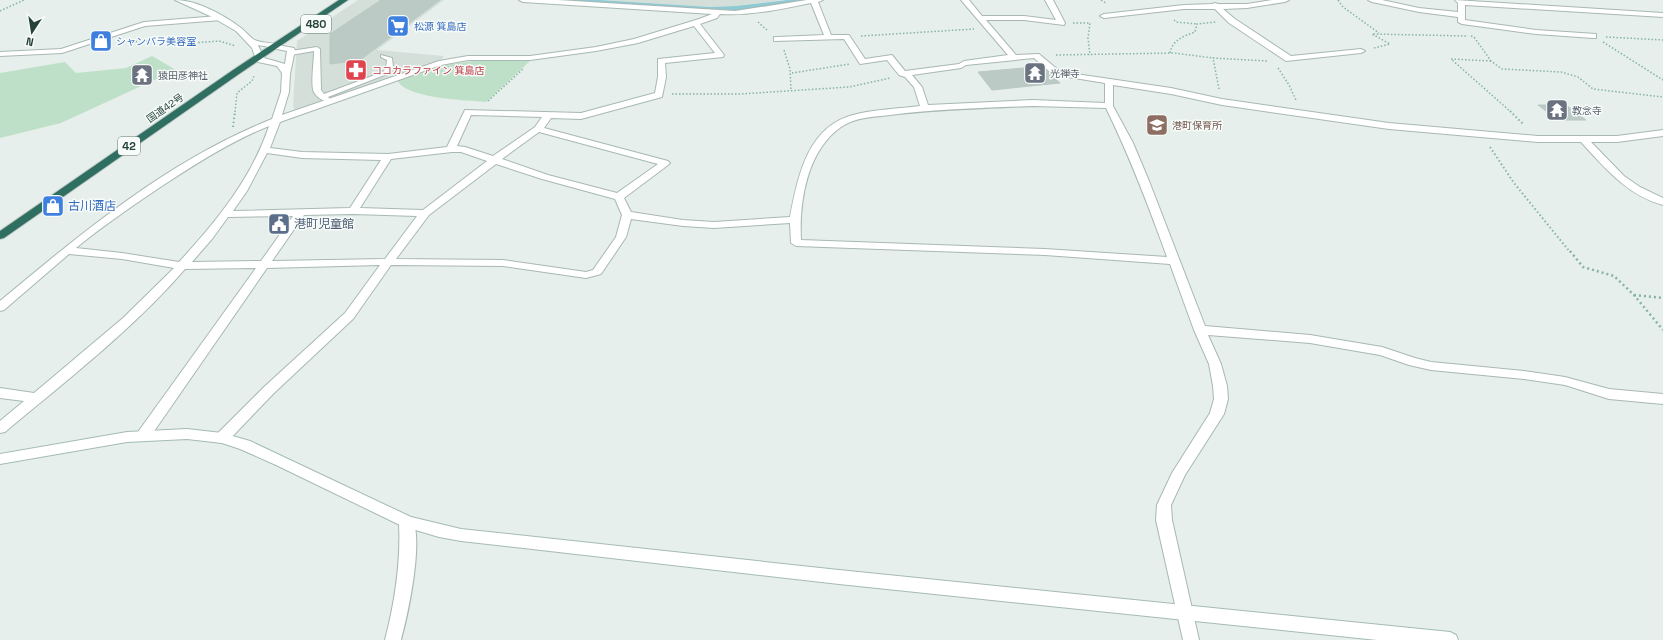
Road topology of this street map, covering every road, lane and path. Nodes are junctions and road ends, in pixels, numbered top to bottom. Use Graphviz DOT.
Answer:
graph roads {
  1 [pos="24,0"];
  2 [pos="179,0"];
  3 [pos="335,0"];
  4 [pos="344,0"];
  5 [pos="351,0"];
  6 [pos="523,0"];
  7 [pos="816,0"];
  8 [pos="965,0"];
  9 [pos="1049,0"];
  10 [pos="1211,0"];
  11 [pos="1285,0"];
  12 [pos="1338,0"];
  13 [pos="1372,0"];
  14 [pos="1460,1"];
  15 [pos="1217,8"];
  16 [pos="0,11"];
  17 [pos="718,12"];
  18 [pos="1663,15"];
  19 [pos="1104,16"];
  20 [pos="218,18"];
  21 [pos="980,18"];
  22 [pos="1461,18"];
  23 [pos="1232,21"];
  24 [pos="696,23"];
  25 [pos="1061,23"];
  26 [pos="989,28"];
  27 [pos="1379,33"];
  28 [pos="1468,36"];
  29 [pos="1593,36"];
  30 [pos="828,37"];
  31 [pos="846,37"];
  32 [pos="777,39"];
  33 [pos="1663,40"];
  34 [pos="252,41"];
  35 [pos="131,42"];
  36 [pos="278,45"];
  37 [pos="1361,51"];
  38 [pos="291,53"];
  39 [pos="0,54"];
  40 [pos="259,54"];
  41 [pos="1170,54"];
  42 [pos="1090,55"];
  43 [pos="383,56"];
  44 [pos="1014,56"];
  45 [pos="1036,56"];
  46 [pos="530,58"];
  47 [pos="1213,58"];
  48 [pos="1289,59"];
  49 [pos="1273,61"];
  50 [pos="1491,61"];
  51 [pos="862,62"];
  52 [pos="236,72"];
  53 [pos="286,73"];
  54 [pos="792,73"];
  55 [pos="908,74"];
  56 [pos="1663,80"];
  57 [pos="1109,81"];
  58 [pos="659,95"];
  59 [pos="1663,97"];
  60 [pos="325,99"];
  61 [pos="1222,102"];
  62 [pos="1110,106"];
  63 [pos="925,108"];
  64 [pos="473,112"];
  65 [pos="1302,113"];
  66 [pos="549,114"];
  67 [pos="276,120"];
  68 [pos="538,129"];
  69 [pos="1663,133"];
  70 [pos="1482,134"];
  71 [pos="234,138"];
  72 [pos="1538,139"];
  73 [pos="1584,140"];
  74 [pos="452,149"];
  75 [pos="265,150"];
  76 [pos="388,157"];
  77 [pos="493,161"];
  78 [pos="619,196"];
  79 [pos="1663,202"];
  80 [pos="353,211"];
  81 [pos="301,212"];
  82 [pos="425,213"];
  83 [pos="226,214"];
  84 [pos="627,215"];
  85 [pos="795,220"];
  86 [pos="0,236"];
  87 [pos="68,251"];
  88 [pos="1173,261"];
  89 [pos="388,262"];
  90 [pos="264,265"];
  91 [pos="182,266"];
  92 [pos="29,283"];
  93 [pos="1634,295"];
  94 [pos="1663,298"];
  95 [pos="0,307"];
  96 [pos="0,317"];
  97 [pos="1200,330"];
  98 [pos="1663,330"];
  99 [pos="0,393"];
  100 [pos="36,398"];
  101 [pos="1663,399"];
  102 [pos="0,428"];
  103 [pos="143,436"];
  104 [pos="222,438"];
  105 [pos="0,459"];
  106 [pos="407,522"];
  107 [pos="1185,612"];
  108 [pos="393,640"];
  109 [pos="1191,640"];
  110 [pos="1450,640"];
  1 -- 16 [label="path"];
  2 -- 20 [label="street"];
  3 -- 36 [label="highway, 480"];
  4 -- 36 [label="highway, 国道42号 / 42"];
  5 -- 36 [label="highway, 480"];
  6 -- 17 [label="street"];
  7 -- 17 [label="street"];
  7 -- 30 [label="street"];
  8 -- 21 [label="street"];
  9 -- 25 [label="street"];
  10 -- 15 [label="street"];
  11 -- 15 [label="street"];
  12 -- 27 [label="path"];
  13 -- 22 [label="street"];
  14 -- 18 [label="street"];
  14 -- 22 [label="street"];
  15 -- 19 [label="street"];
  15 -- 23 [label="street"];
  17 -- 24 [label="street"];
  20 -- 34 [label="street"];
  20 -- 39 [label="street"];
  21 -- 25 [label="street"];
  21 -- 26 [label="street"];
  22 -- 28 [label="path"];
  22 -- 29 [label="street"];
  23 -- 41 [label="path"];
  23 -- 48 [label="street"];
  24 -- 46 [label="street"];
  24 -- 58 [label="street"];
  25 -- 42 [label="path"];
  26 -- 31 [label="path"];
  26 -- 44 [label="street"];
  27 -- 28 [label="path"];
  27 -- 37 [label="path"];
  28 -- 50 [label="path"];
  29 -- 33 [label="path"];
  29 -- 56 [label="path"];
  30 -- 31 [label="street"];
  30 -- 32 [label="street"];
  31 -- 51 [label="street"];
  34 -- 36 [label="street"];
  34 -- 40 [label="street"];
  35 -- 40 [label="path"];
  36 -- 38 [label="street"];
  36 -- 40 [label="highway, 国道42号 / 42"];
  37 -- 48 [label="street"];
  38 -- 53 [label="street"];
  38 -- 60 [label="lane"];
  40 -- 52 [label="highway, 国道42号 / 42"];
  40 -- 53 [label="street"];
  41 -- 42 [label="path"];
  41 -- 47 [label="path"];
  42 -- 45 [label="path"];
  43 -- 60 [label="lane"];
  44 -- 45 [label="street"];
  44 -- 55 [label="street"];
  45 -- 57 [label="street"];
  46 -- 60 [label="street"];
  46 -- 64 [label="path"];
  47 -- 49 [label="path"];
  47 -- 61 [label="path"];
  48 -- 49 [label="path"];
  49 -- 65 [label="path"];
  50 -- 59 [label="path"];
  50 -- 72 [label="path"];
  51 -- 54 [label="path"];
  51 -- 55 [label="street"];
  52 -- 71 [label="path"];
  52 -- 86 [label="highway, 国道42号 / 42"];
  53 -- 67 [label="street"];
  55 -- 58 [label="path"];
  55 -- 63 [label="street"];
  57 -- 61 [label="street"];
  57 -- 62 [label="street"];
  58 -- 66 [label="street"];
  60 -- 67 [label="street"];
  61 -- 65 [label="street"];
  62 -- 63 [label="street"];
  62 -- 88 [label="street"];
  63 -- 85 [label="street"];
  64 -- 66 [label="street"];
  64 -- 74 [label="street"];
  65 -- 70 [label="street"];
  66 -- 68 [label="street"];
  67 -- 71 [label="street"];
  67 -- 75 [label="street"];
  68 -- 77 [label="street"];
  68 -- 78 [label="street"];
  69 -- 73 [label="street"];
  70 -- 72 [label="street"];
  70 -- 93 [label="path"];
  71 -- 87 [label="street"];
  72 -- 73 [label="street"];
  73 -- 79 [label="street"];
  74 -- 76 [label="street"];
  74 -- 77 [label="street"];
  75 -- 76 [label="street"];
  75 -- 83 [label="street"];
  76 -- 80 [label="street"];
  77 -- 78 [label="street"];
  77 -- 82 [label="street"];
  78 -- 84 [label="street"];
  80 -- 81 [label="street"];
  80 -- 82 [label="street"];
  81 -- 83 [label="street"];
  81 -- 90 [label="street"];
  82 -- 89 [label="street"];
  83 -- 91 [label="street"];
  84 -- 85 [label="street"];
  84 -- 89 [label="street"];
  85 -- 88 [label="street"];
  87 -- 91 [label="street"];
  87 -- 92 [label="street"];
  88 -- 97 [label="street"];
  89 -- 90 [label="street"];
  89 -- 104 [label="street"];
  90 -- 91 [label="street"];
  90 -- 103 [label="street"];
  91 -- 100 [label="street"];
  92 -- 95 [label="street"];
  92 -- 96 [label="street"];
  93 -- 94 [label="path"];
  93 -- 98 [label="path"];
  97 -- 101 [label="street"];
  97 -- 107 [label="street"];
  99 -- 100 [label="street"];
  100 -- 102 [label="street"];
  103 -- 104 [label="street"];
  103 -- 105 [label="street"];
  104 -- 106 [label="street"];
  106 -- 107 [label="street"];
  106 -- 108 [label="street"];
  107 -- 109 [label="street"];
  107 -- 110 [label="street"];
}
